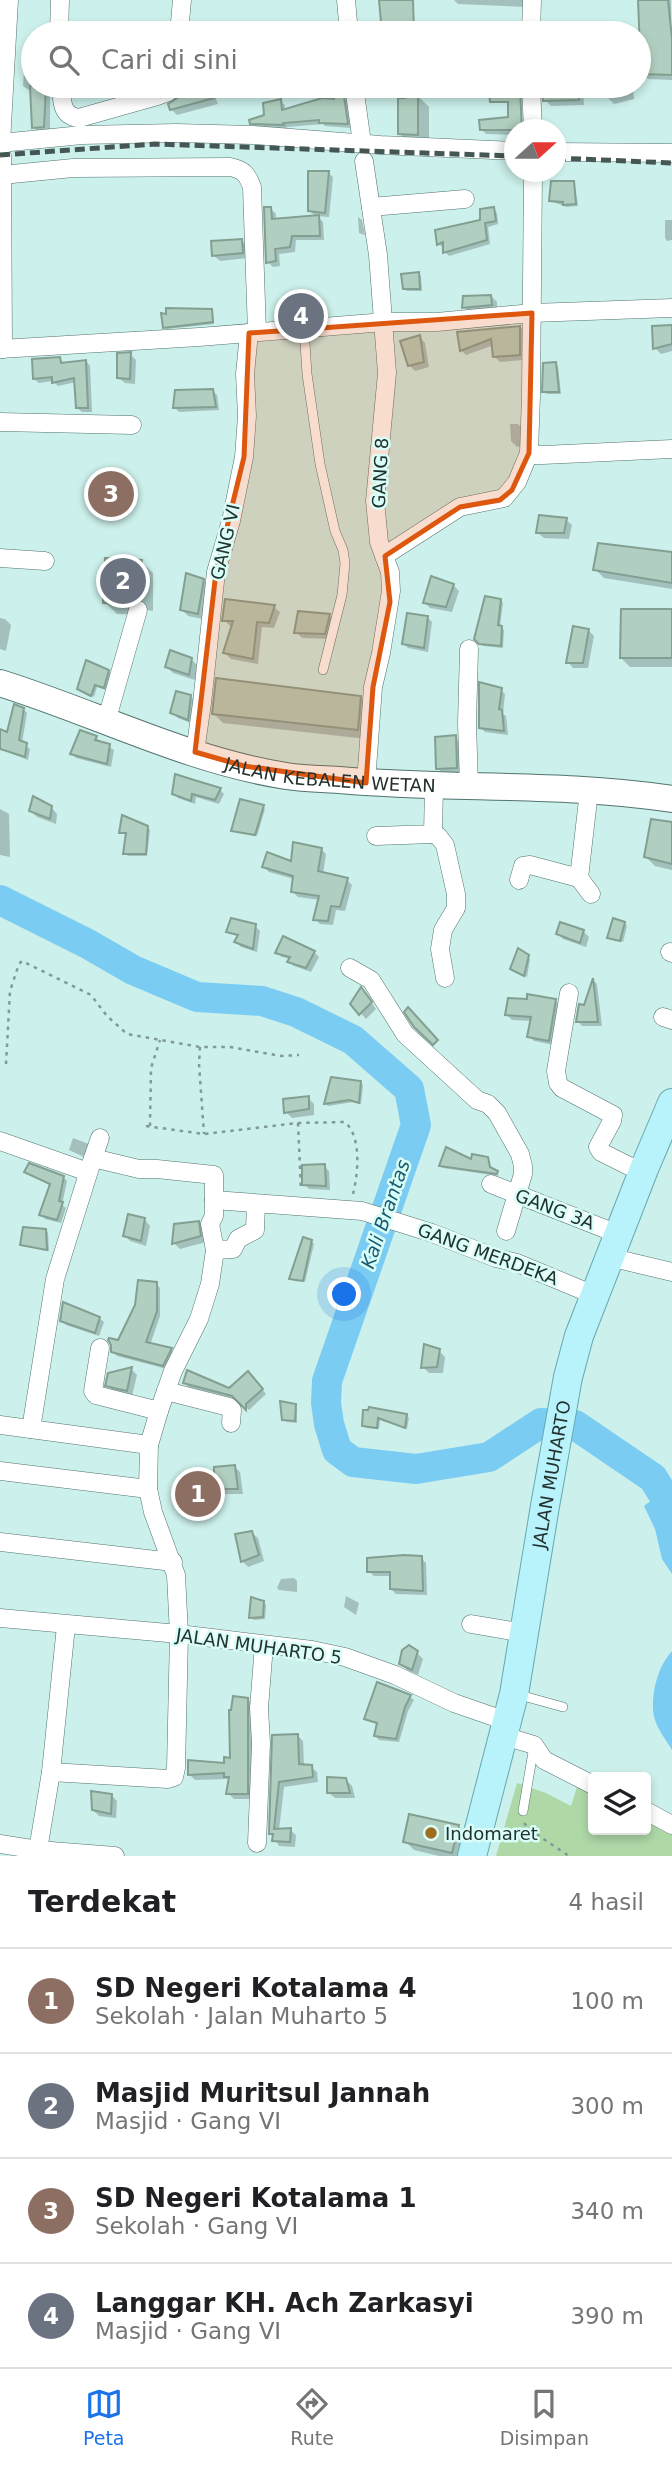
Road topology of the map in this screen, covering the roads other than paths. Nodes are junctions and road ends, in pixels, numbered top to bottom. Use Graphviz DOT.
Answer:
graph roads {
  1 [pos="9,0"];
  2 [pos="60,0"];
  3 [pos="182,0"];
  4 [pos="346,0"];
  5 [pos="532,0"];
  6 [pos="59,21"];
  7 [pos="180,21"];
  8 [pos="348,21"];
  9 [pos="531,21"];
  10 [pos="63,98"];
  11 [pos="150,98"];
  12 [pos="356,98"];
  13 [pos="532,98"];
  14 [pos="532,119"];
  15 [pos="362,142"];
  16 [pos="1,147"];
  17 [pos="504,151"];
  18 [pos="567,152"];
  19 [pos="672,153"];
  20 [pos="364,162"];
  21 [pos="2,175"];
  22 [pos="533,182"];
  23 [pos="465,199"];
  24 [pos="371,207"];
  25 [pos="672,308"];
  26 [pos="532,313"];
  27 [pos="385,323"];
  28 [pos="304,328"];
  29 [pos="253,333"];
  30 [pos="2,349"];
  31 [pos="0,422"];
  32 [pos="132,425"];
  33 [pos="672,449"];
  34 [pos="529,453"];
  35 [pos="384,556"];
  36 [pos="0,558"];
  37 [pos="45,561"];
  38 [pos="138,610"];
  39 [pos="469,649"];
  40 [pos="323,670"];
  41 [pos="0,683"];
  42 [pos="106,722"];
  43 [pos="195,752"];
  44 [pos="366,783"];
  45 [pos="434,786"];
  46 [pos="469,786"];
  47 [pos="589,791"];
  48 [pos="672,799"];
  49 [pos="433,835"];
  50 [pos="376,836"];
  51 [pos="579,878"];
  52 [pos="519,880"];
  53 [pos="591,894"];
  54 [pos="350,968"];
  55 [pos="445,978"];
  56 [pos="569,993"];
  57 [pos="672,1103"];
  58 [pos="100,1139"];
  59 [pos="0,1141"];
  60 [pos="91,1165"];
  61 [pos="644,1169"];
  62 [pos="491,1184"];
  63 [pos="517,1194"];
  64 [pos="214,1200"];
  65 [pos="256,1204"];
  66 [pos="506,1231"];
  67 [pos="614,1245"];
  68 [pos="215,1250"];
  69 [pos="672,1272"];
  70 [pos="594,1295"];
  71 [pos="100,1348"];
  72 [pos="166,1391"];
  73 [pos="159,1411"];
  74 [pos="231,1423"];
  75 [pos="0,1425"];
  76 [pos="31,1429"];
  77 [pos="149,1445"];
  78 [pos="0,1471"];
  79 [pos="148,1489"];
  80 [pos="0,1542"];
  81 [pos="173,1562"];
  82 [pos="0,1618"];
  83 [pos="471,1623"];
  84 [pos="66,1626"];
  85 [pos="523,1633"];
  86 [pos="179,1634"];
  87 [pos="264,1645"];
  88 [pos="514,1694"];
  89 [pos="563,1707"];
  90 [pos="505,1729"];
  91 [pos="534,1745"];
  92 [pos="51,1772"];
  93 [pos="588,1782"];
  94 [pos="523,1811"];
  95 [pos="651,1814"];
  96 [pos="672,1825"];
  97 [pos="0,1843"];
  98 [pos="257,1843"];
  99 [pos="37,1853"];
  100 [pos="115,1856"];
  101 [pos="472,1856"];
  1 -- 16 [label="street"];
  2 -- 6 [label="street"];
  3 -- 7 [label="street"];
  4 -- 8 [label="street"];
  5 -- 9 [label="street"];
  10 -- 11 [label="street"];
  12 -- 15 [label="street"];
  13 -- 14 [label="street"];
  15 -- 16 [label="street"];
  15 -- 17 [label="street"];
  16 -- 21 [label="street"];
  18 -- 19 [label="street"];
  20 -- 24 [label="street, GANG 8"];
  21 -- 29 [label="street, GANG VI"];
  21 -- 30 [label="street"];
  22 -- 26 [label="street"];
  23 -- 24 [label="street"];
  24 -- 27 [label="street, GANG 8"];
  25 -- 26 [label="street"];
  26 -- 27 [label="street"];
  26 -- 34 [label="street"];
  27 -- 28 [label="street"];
  27 -- 35 [label="street, GANG 8"];
  28 -- 29 [label="street"];
  28 -- 40 [label="lane"];
  29 -- 30 [label="street"];
  29 -- 43 [label="street, GANG VI"];
  31 -- 32 [label="street"];
  33 -- 34 [label="street"];
  34 -- 35 [label="street"];
  35 -- 44 [label="street, GANG 8"];
  36 -- 37 [label="street"];
  38 -- 42 [label="street"];
  39 -- 46 [label="street"];
  41 -- 42 [label="main road, JALAN KEBALEN WETAN"];
  42 -- 43 [label="main road, JALAN KEBALEN WETAN"];
  43 -- 44 [label="main road, JALAN KEBALEN WETAN"];
  44 -- 45 [label="main road, JALAN KEBALEN WETAN"];
  45 -- 46 [label="main road, JALAN KEBALEN WETAN"];
  45 -- 49 [label="street"];
  46 -- 47 [label="main road, JALAN KEBALEN WETAN"];
  47 -- 48 [label="main road, JALAN KEBALEN WETAN"];
  47 -- 51 [label="street"];
  49 -- 50 [label="street"];
  49 -- 55 [label="street"];
  51 -- 52 [label="street"];
  51 -- 53 [label="street"];
  54 -- 63 [label="street"];
  56 -- 61 [label="street"];
  57 -- 61 [label="main road, JALAN MUHARTO"];
  58 -- 60 [label="street"];
  59 -- 60 [label="street"];
  60 -- 64 [label="street"];
  60 -- 76 [label="street"];
  61 -- 67 [label="main road, JALAN MUHARTO"];
  62 -- 63 [label="street, GANG 3A"];
  63 -- 66 [label="street"];
  63 -- 67 [label="street, GANG 3A"];
  64 -- 65 [label="street, GANG MERDEKA"];
  64 -- 68 [label="street"];
  65 -- 68 [label="street"];
  65 -- 70 [label="street, GANG MERDEKA"];
  67 -- 69 [label="street, GANG 3A"];
  67 -- 70 [label="main road, JALAN MUHARTO"];
  68 -- 72 [label="street"];
  70 -- 85 [label="main road, JALAN MUHARTO"];
  71 -- 73 [label="street"];
  72 -- 73 [label="street"];
  72 -- 74 [label="street"];
  73 -- 77 [label="street"];
  75 -- 76 [label="street"];
  76 -- 77 [label="street"];
  77 -- 79 [label="street"];
  78 -- 79 [label="street"];
  79 -- 81 [label="street"];
  80 -- 81 [label="street"];
  81 -- 86 [label="street"];
  82 -- 84 [label="street, JALAN MUHARTO 5"];
  83 -- 85 [label="street"];
  84 -- 86 [label="street, JALAN MUHARTO 5"];
  84 -- 92 [label="street"];
  85 -- 88 [label="main road, JALAN MUHARTO"];
  86 -- 87 [label="street, JALAN MUHARTO 5"];
  86 -- 92 [label="street"];
  87 -- 90 [label="street, JALAN MUHARTO 5"];
  87 -- 98 [label="street"];
  88 -- 89 [label="lane"];
  88 -- 90 [label="main road, JALAN MUHARTO"];
  90 -- 91 [label="street, JALAN MUHARTO 5"];
  90 -- 101 [label="main road, JALAN MUHARTO"];
  91 -- 93 [label="street"];
  91 -- 94 [label="lane"];
  92 -- 99 [label="street"];
  95 -- 96 [label="street"];
  97 -- 99 [label="street"];
  99 -- 100 [label="street"];
}
